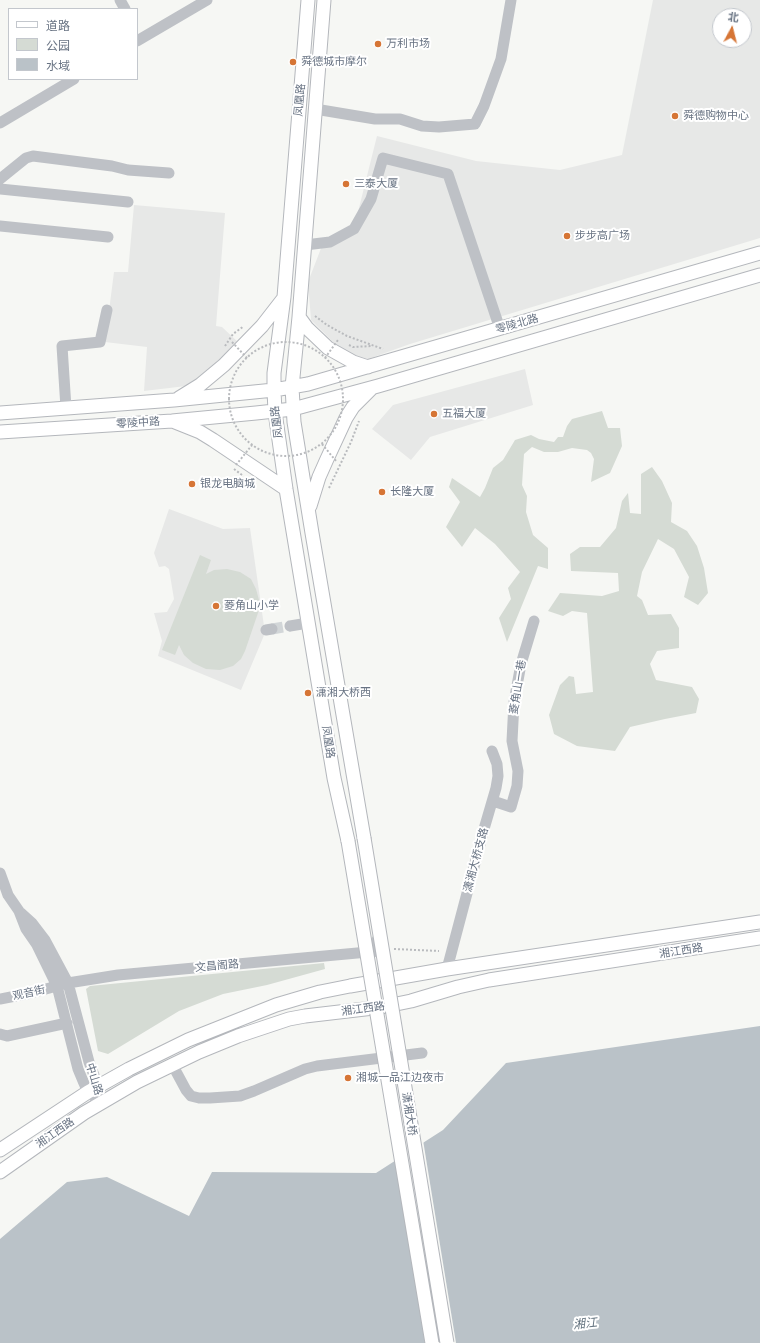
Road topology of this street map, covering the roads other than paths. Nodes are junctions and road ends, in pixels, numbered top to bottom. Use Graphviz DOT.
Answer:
graph roads {
  1 [pos="207,0"];
  2 [pos="308,0"];
  3 [pos="324,0"];
  4 [pos="511,0"];
  5 [pos="138,37"];
  6 [pos="72,80"];
  7 [pos="315,109"];
  8 [pos="0,123"];
  9 [pos="169,173"];
  10 [pos="0,179"];
  11 [pos="0,189"];
  12 [pos="128,202"];
  13 [pos="0,226"];
  14 [pos="108,237"];
  15 [pos="305,245"];
  16 [pos="760,253"];
  17 [pos="760,275"];
  18 [pos="284,297"];
  19 [pos="107,310"];
  20 [pos="299,317"];
  21 [pos="500,329"];
  22 [pos="368,367"];
  23 [pos="373,387"];
  24 [pos="292,388"];
  25 [pos="274,390"];
  26 [pos="174,400"];
  27 [pos="66,408"];
  28 [pos="293,409"];
  29 [pos="275,412"];
  30 [pos="0,413"];
  31 [pos="172,421"];
  32 [pos="0,432"];
  33 [pos="286,489"];
  34 [pos="309,510"];
  35 [pos="534,621"];
  36 [pos="308,623"];
  37 [pos="290,626"];
  38 [pos="492,751"];
  39 [pos="493,801"];
  40 [pos="364,838"];
  41 [pos="348,841"];
  42 [pos="0,873"];
  43 [pos="370,901"];
  44 [pos="19,911"];
  45 [pos="760,922"];
  46 [pos="760,938"];
  47 [pos="447,969"];
  48 [pos="68,982"];
  49 [pos="57,986"];
  50 [pos="0,999"];
  51 [pos="67,1023"];
  52 [pos="0,1034"];
  53 [pos="422,1052"];
  54 [pos="172,1064"];
  55 [pos="93,1089"];
  56 [pos="101,1102"];
  57 [pos="0,1150"];
  58 [pos="0,1172"];
  59 [pos="432,1343"];
  60 [pos="447,1343"];
  1 -- 5 [label="street"];
  2 -- 18 [label="main road, 凤凰路"];
  3 -- 7 [label="main road, 凤凰路"];
  4 -- 7 [label="street"];
  6 -- 8 [label="street"];
  7 -- 15 [label="main road, 凤凰路"];
  9 -- 10 [label="street"];
  11 -- 12 [label="street"];
  13 -- 14 [label="street"];
  15 -- 20 [label="main road, 凤凰路"];
  15 -- 21 [label="street"];
  16 -- 21 [label="main road, 零陵北路"];
  17 -- 23 [label="main road, 零陵北路"];
  18 -- 25 [label="main road, 凤凰路"];
  18 -- 26 [label="main road"];
  19 -- 27 [label="street"];
  20 -- 22 [label="main road"];
  20 -- 24 [label="main road, 凤凰路"];
  21 -- 22 [label="main road, 零陵北路"];
  22 -- 24 [label="main road, 零陵北路"];
  23 -- 28 [label="main road, 零陵北路"];
  23 -- 34 [label="main road"];
  24 -- 25 [label="main road, 零陵北路"];
  24 -- 28 [label="main road, 凤凰路"];
  25 -- 26 [label="main road, 零陵中路"];
  25 -- 29 [label="main road, 凤凰路"];
  26 -- 27 [label="main road, 零陵中路"];
  27 -- 30 [label="main road, 零陵中路"];
  28 -- 29 [label="main road, 零陵北路"];
  28 -- 34 [label="main road, 凤凰路"];
  29 -- 31 [label="main road, 零陵中路"];
  29 -- 33 [label="main road, 凤凰路"];
  31 -- 32 [label="main road, 零陵中路"];
  31 -- 33 [label="main road"];
  33 -- 36 [label="main road, 凤凰路"];
  34 -- 40 [label="main road, 凤凰路"];
  35 -- 39 [label="street, 菱角山一巷"];
  36 -- 37 [label="street"];
  36 -- 41 [label="main road, 凤凰路"];
  38 -- 39 [label="street, 潇湘大桥支路"];
  39 -- 47 [label="street, 潇湘大桥支路"];
  40 -- 60 [label="main road, 潇湘大桥, bridge"];
  41 -- 59 [label="main road, 潇湘大桥, bridge"];
  42 -- 44 [label="street, 中山路"];
  43 -- 48 [label="street, 文昌阁路"];
  44 -- 48 [label="street, 中山路"];
  44 -- 49 [label="street, 中山路"];
  45 -- 47 [label="main road, 湘江西路"];
  46 -- 54 [label="main road, 湘江西路"];
  47 -- 55 [label="main road, 湘江西路"];
  48 -- 49 [label="street, 文昌阁路"];
  48 -- 55 [label="street, 中山路"];
  49 -- 50 [label="street, 观音街"];
  49 -- 51 [label="street, 中山路"];
  51 -- 52 [label="street"];
  51 -- 55 [label="street, 中山路"];
  53 -- 54 [label="street"];
  54 -- 56 [label="main road, 湘江西路"];
  55 -- 56 [label="street, 中山路"];
  55 -- 57 [label="main road, 湘江西路"];
  56 -- 58 [label="main road, 湘江西路"];
}
